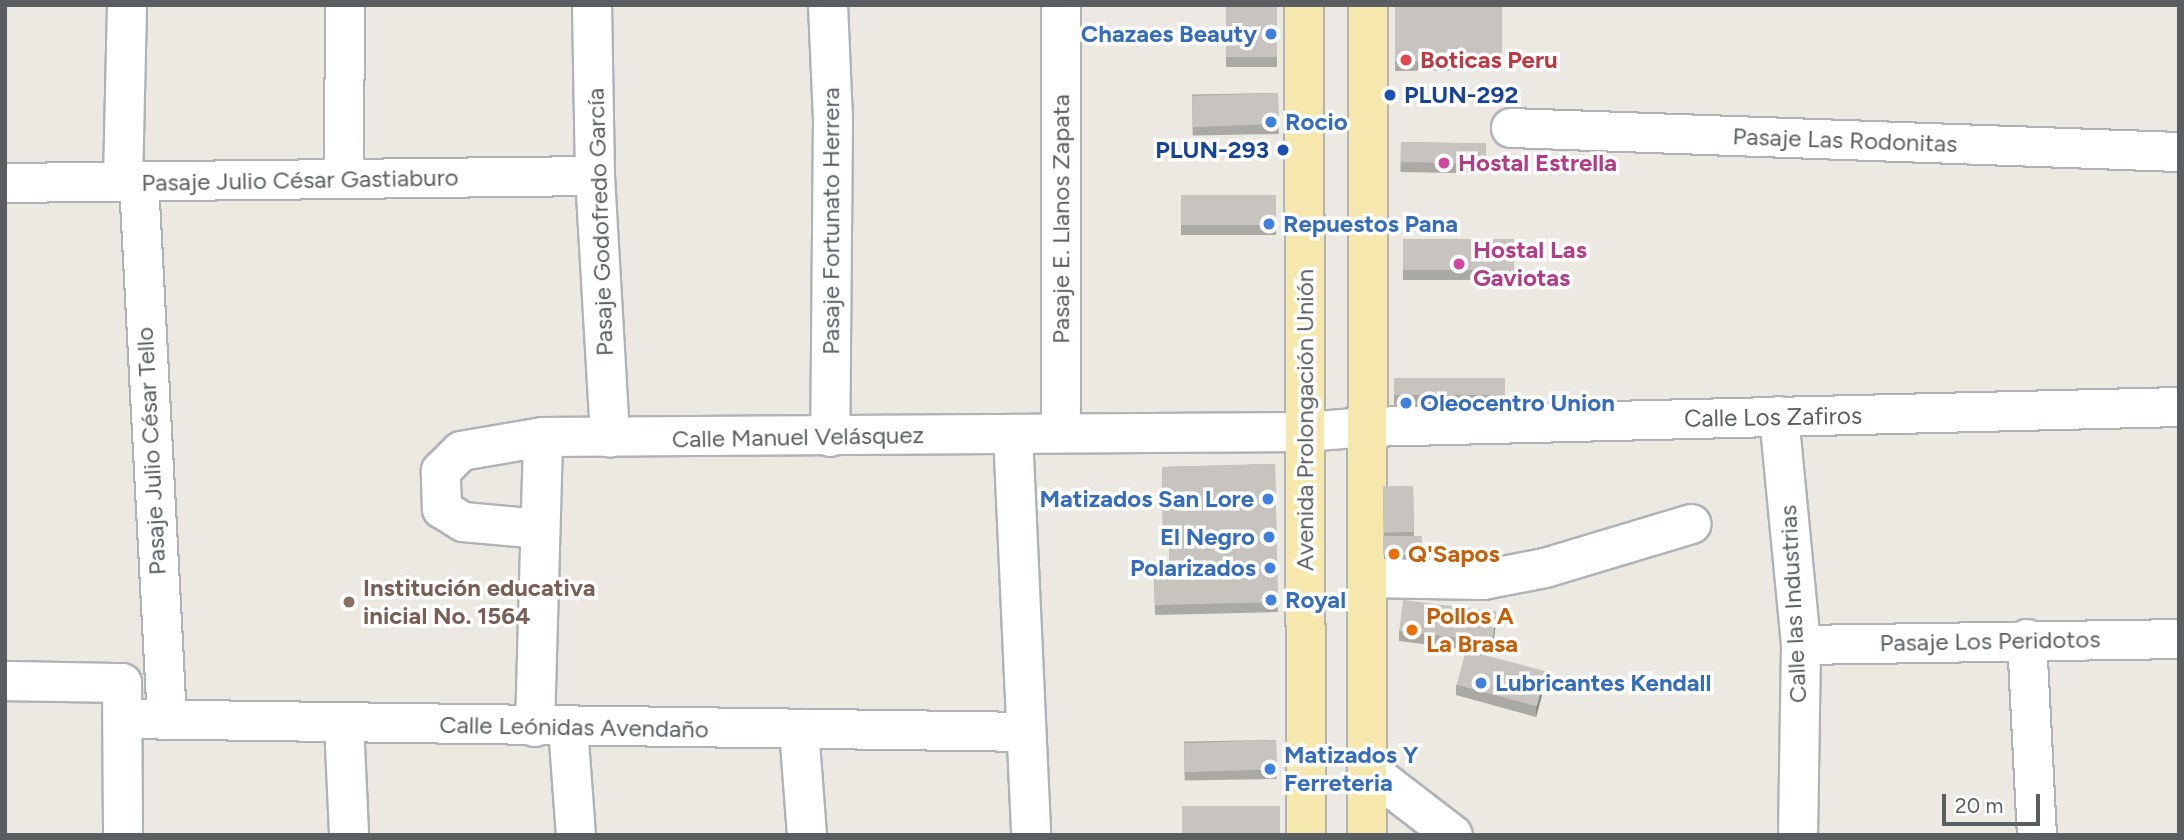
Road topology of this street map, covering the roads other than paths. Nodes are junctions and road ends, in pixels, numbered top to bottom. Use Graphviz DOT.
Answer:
graph roads {
  1 [pos="128,5"];
  2 [pos="345,5"];
  3 [pos="593,5"];
  4 [pos="828,5"];
  5 [pos="1061,5"];
  6 [pos="1304,5"];
  7 [pos="1368,5"];
  8 [pos="1511,128"];
  9 [pos="2179,152"];
  10 [pos="595,176"];
  11 [pos="344,179"];
  12 [pos="131,182"];
  13 [pos="5,183"];
  14 [pos="2179,407"];
  15 [pos="1779,416"];
  16 [pos="1368,427"];
  17 [pos="1305,432"];
  18 [pos="1061,433"];
  19 [pos="1013,434"];
  20 [pos="543,437"];
  21 [pos="830,437"];
  22 [pos="610,438"];
  23 [pos="1692,524"];
  24 [pos="540,529"];
  25 [pos="1367,578"];
  26 [pos="2027,639"];
  27 [pos="2179,639"];
  28 [pos="1801,645"];
  29 [pos="5,681"];
  30 [pos="122,701"];
  31 [pos="167,720"];
  32 [pos="344,723"];
  33 [pos="552,727"];
  34 [pos="799,729"];
  35 [pos="1026,732"];
  36 [pos="1367,769"];
  37 [pos="123,835"];
  38 [pos="349,835"];
  39 [pos="576,835"];
  40 [pos="807,835"];
  41 [pos="1031,835"];
  42 [pos="1306,835"];
  43 [pos="1367,835"];
  44 [pos="1453,835"];
  45 [pos="1798,835"];
  46 [pos="2037,835"];
  1 -- 12 [label="street, Pasaje Julio César Tello"];
  2 -- 11 [label="street"];
  3 -- 10 [label="street, Pasaje Godofredo García"];
  4 -- 21 [label="street, Pasaje Fortunato Herrera"];
  5 -- 18 [label="street, Pasaje E. Llanos Zapata"];
  6 -- 17 [label="main road, Avenida Prolongación Unión"];
  7 -- 16 [label="main road"];
  8 -- 9 [label="street, Pasaje Las Rodonitas"];
  10 -- 11 [label="street, Pasaje Julio César Gastiaburo"];
  10 -- 22 [label="street, Pasaje Godofredo García"];
  11 -- 12 [label="street, Pasaje Julio César Gastiaburo"];
  12 -- 13 [label="street, Pasaje Julio César Gastiaburo"];
  12 -- 31 [label="street, Pasaje Julio César Tello"];
  14 -- 15 [label="street, Calle Los Zafiros"];
  15 -- 16 [label="street, Calle Los Zafiros"];
  15 -- 28 [label="street, Calle las Industrias"];
  16 -- 17 [label="street, Calle Los Zafiros"];
  16 -- 25 [label="main road"];
  17 -- 18 [label="street, Calle Manuel Velásquez"];
  17 -- 42 [label="main road, Avenida Prolongación Unión"];
  18 -- 19 [label="street, Calle Manuel Velásquez"];
  19 -- 21 [label="street, Calle Manuel Velásquez"];
  19 -- 35 [label="street"];
  20 -- 22 [label="street, Calle Manuel Velásquez"];
  20 -- 24 [label="street"];
  20 -- 24 [label="street, Calle Manuel Velásquez"];
  21 -- 22 [label="street, Calle Manuel Velásquez"];
  23 -- 25 [label="street"];
  24 -- 33 [label="street"];
  25 -- 36 [label="main road"];
  26 -- 27 [label="street, Pasaje Los Peridotos"];
  26 -- 28 [label="street, Pasaje Los Peridotos"];
  26 -- 46 [label="street"];
  28 -- 45 [label="street, Calle las Industrias"];
  29 -- 30 [label="street, Calle Leónidas Avendaño"];
  30 -- 31 [label="street, Calle Leónidas Avendaño"];
  30 -- 37 [label="street"];
  31 -- 32 [label="street, Calle Leónidas Avendaño"];
  32 -- 33 [label="street, Calle Leónidas Avendaño"];
  32 -- 38 [label="street"];
  33 -- 34 [label="street, Calle Leónidas Avendaño"];
  33 -- 39 [label="street"];
  34 -- 35 [label="street, Calle Leónidas Avendaño"];
  34 -- 40 [label="street"];
  35 -- 41 [label="street"];
  36 -- 43 [label="main road"];
  36 -- 44 [label="street"];
}
